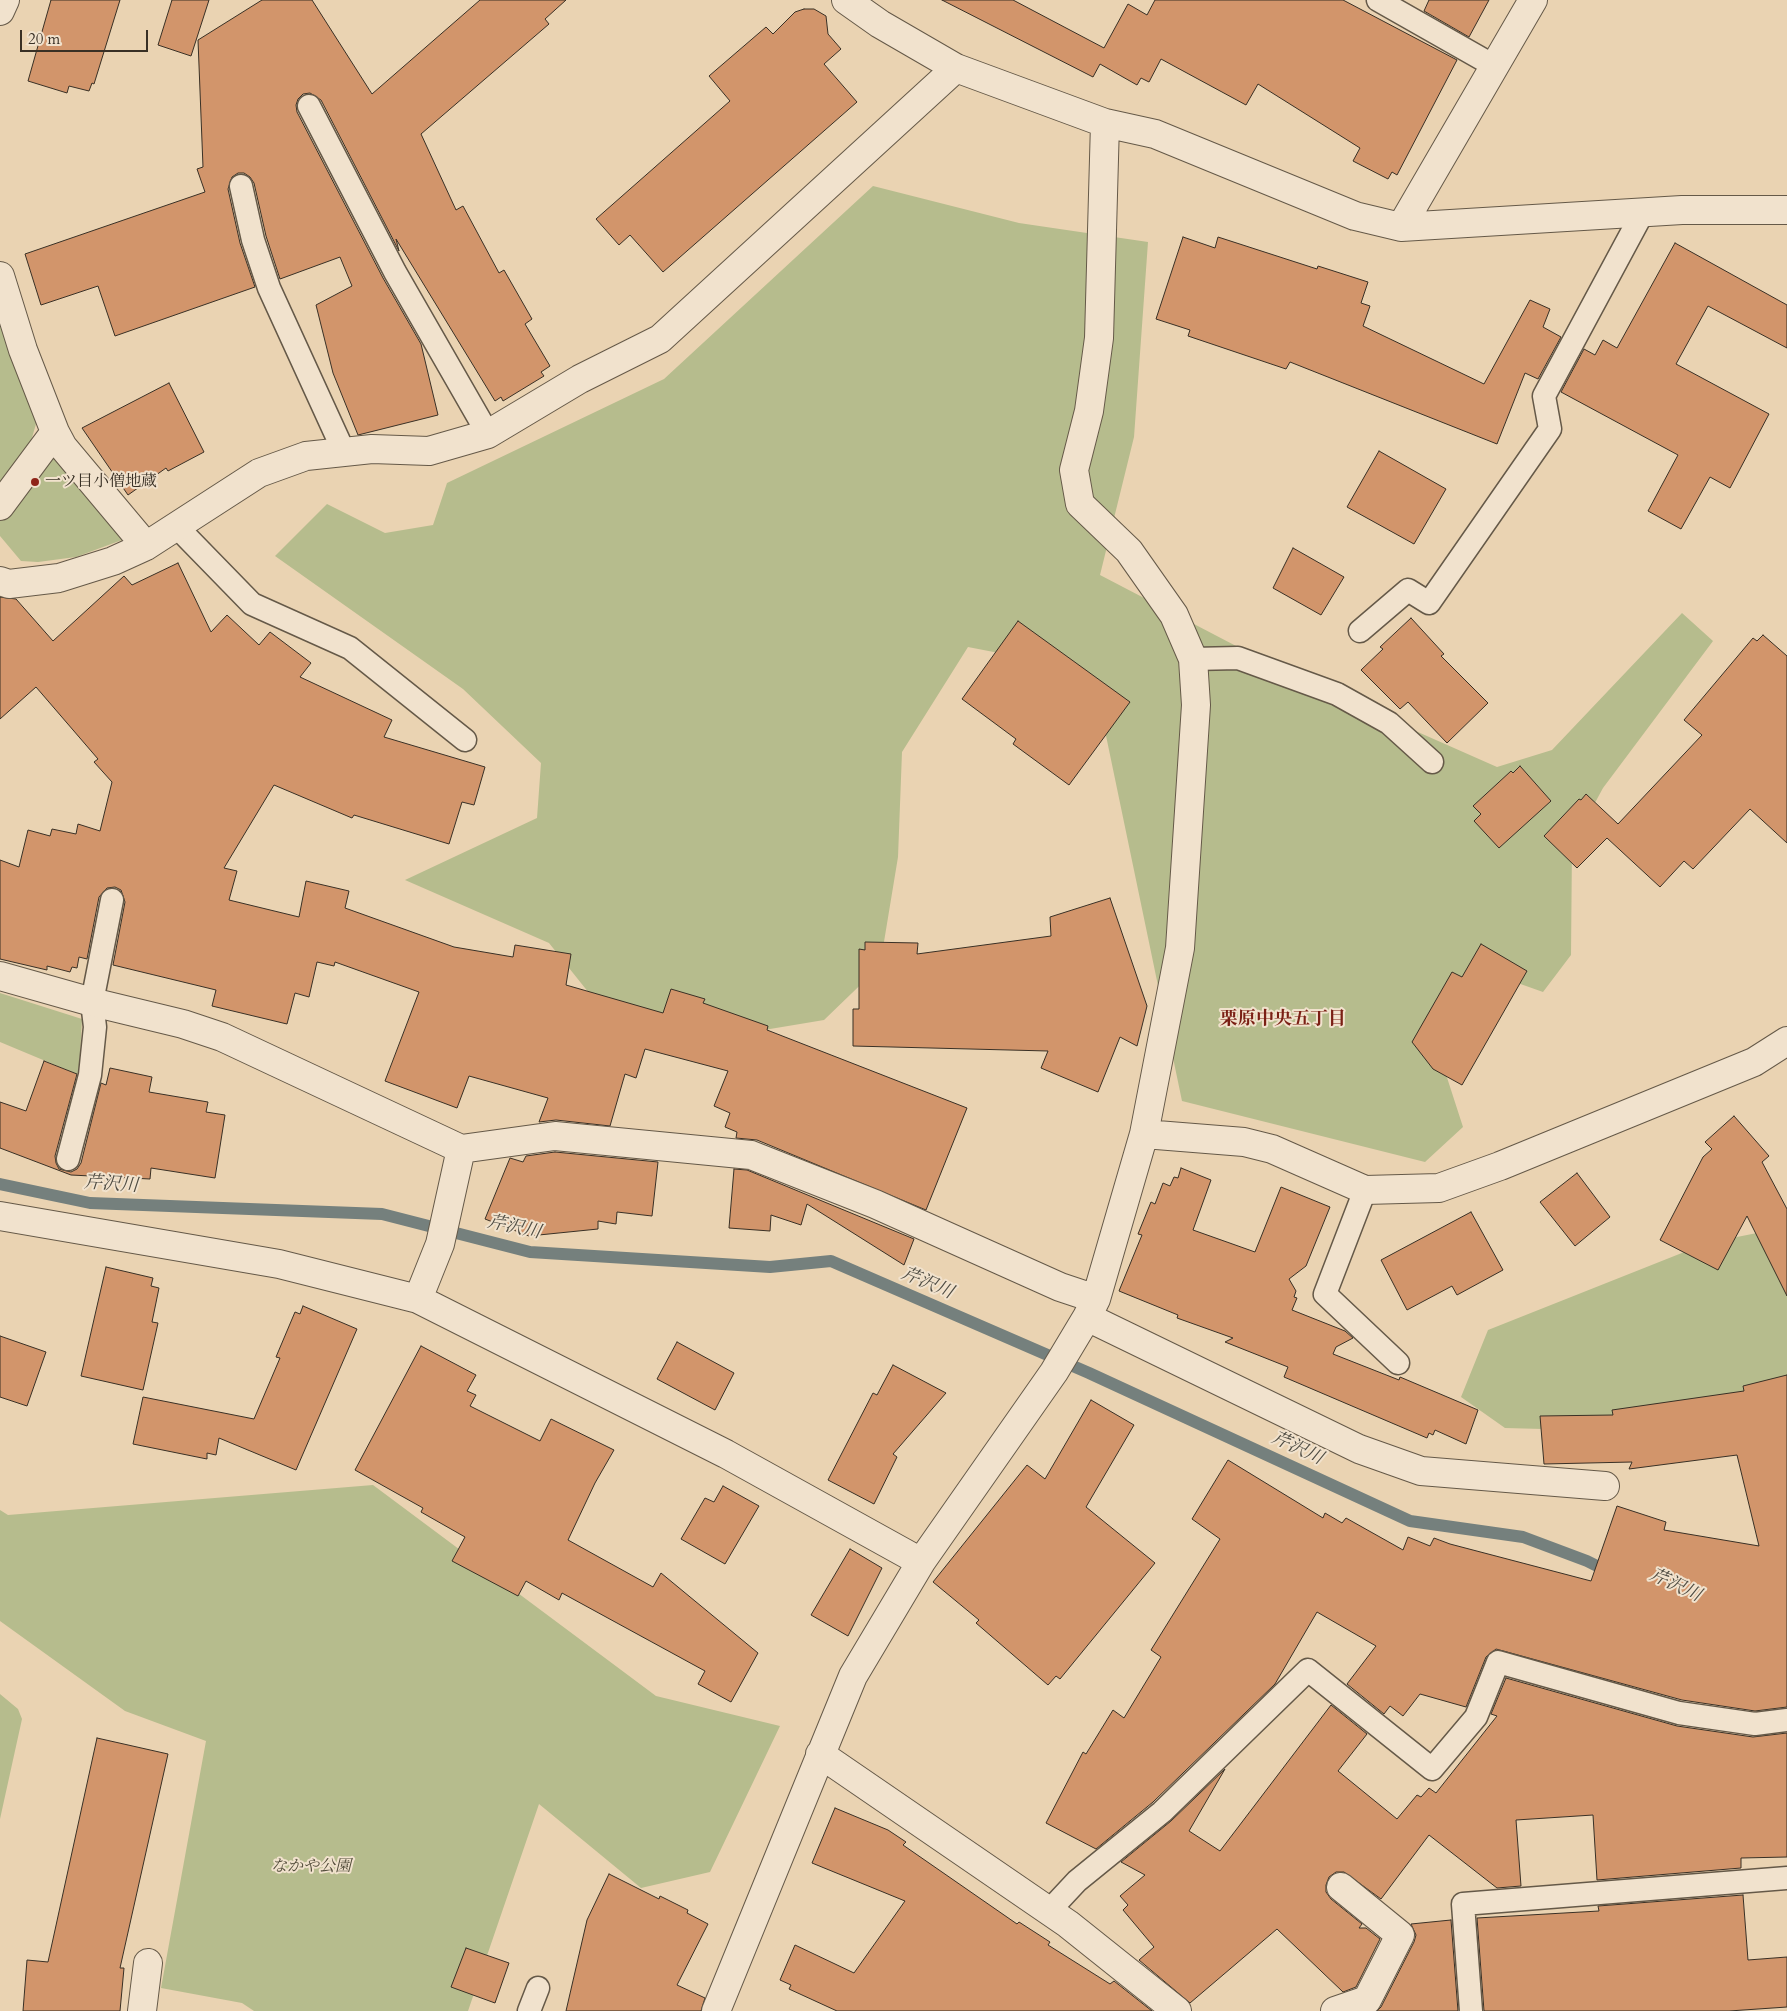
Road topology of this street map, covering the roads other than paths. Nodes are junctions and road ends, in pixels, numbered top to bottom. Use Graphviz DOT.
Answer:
graph roads {
  1 [pos="5,0"];
  2 [pos="846,0"];
  3 [pos="1378,0"];
  4 [pos="1533,0"];
  5 [pos="0,11"];
  6 [pos="1496,67"];
  7 [pos="956,68"];
  8 [pos="309,106"];
  9 [pos="1105,123"];
  10 [pos="241,186"];
  11 [pos="1787,210"];
  12 [pos="1643,212"];
  13 [pos="1402,227"];
  14 [pos="0,276"];
  15 [pos="55,432"];
  16 [pos="488,434"];
  17 [pos="344,452"];
  18 [pos="0,506"];
  19 [pos="176,526"];
  20 [pos="146,546"];
  21 [pos="0,580"];
  22 [pos="1360,631"];
  23 [pos="1193,659"];
  24 [pos="465,740"];
  25 [pos="1432,762"];
  26 [pos="112,900"];
  27 [pos="0,976"];
  28 [pos="92,1002"];
  29 [pos="1787,1042"];
  30 [pos="1144,1134"];
  31 [pos="461,1149"];
  32 [pos="68,1159"];
  33 [pos="1366,1190"];
  34 [pos="0,1216"];
  35 [pos="418,1299"];
  36 [pos="1091,1308"];
  37 [pos="1398,1362"];
  38 [pos="1605,1486"];
  39 [pos="921,1562"];
  40 [pos="1787,1720"];
  41 [pos="820,1754"];
  42 [pos="1787,1878"];
  43 [pos="1341,1887"];
  44 [pos="1049,1911"];
  45 [pos="148,1963"];
  46 [pos="538,1988"];
  47 [pos="142,2011"];
  48 [pos="529,2011"];
  49 [pos="716,2011"];
  50 [pos="1177,2011"];
  51 [pos="1336,2011"];
  52 [pos="1471,2011"];
  1 -- 5 [label="street"];
  2 -- 7 [label="street"];
  3 -- 6 [label="lane"];
  4 -- 6 [label="street"];
  6 -- 13 [label="street"];
  7 -- 9 [label="street"];
  7 -- 16 [label="street"];
  8 -- 16 [label="lane"];
  9 -- 13 [label="street"];
  9 -- 23 [label="street"];
  10 -- 17 [label="lane"];
  11 -- 12 [label="street"];
  12 -- 13 [label="street"];
  12 -- 22 [label="lane"];
  14 -- 15 [label="street"];
  15 -- 18 [label="street"];
  15 -- 20 [label="street"];
  16 -- 17 [label="street"];
  17 -- 19 [label="street"];
  19 -- 20 [label="street"];
  19 -- 24 [label="lane"];
  20 -- 21 [label="street"];
  23 -- 25 [label="lane"];
  23 -- 30 [label="street"];
  26 -- 28 [label="lane"];
  27 -- 28 [label="street"];
  28 -- 31 [label="street"];
  28 -- 32 [label="lane"];
  29 -- 33 [label="street"];
  30 -- 33 [label="street"];
  30 -- 36 [label="street"];
  31 -- 35 [label="street"];
  31 -- 36 [label="street"];
  33 -- 37 [label="lane"];
  34 -- 35 [label="street"];
  35 -- 39 [label="street"];
  36 -- 38 [label="street"];
  36 -- 39 [label="street"];
  39 -- 41 [label="street"];
  40 -- 44 [label="lane"];
  41 -- 44 [label="street"];
  41 -- 49 [label="street"];
  42 -- 52 [label="lane"];
  43 -- 51 [label="street"];
  44 -- 50 [label="street"];
  45 -- 47 [label="street"];
  46 -- 48 [label="lane"];
}
